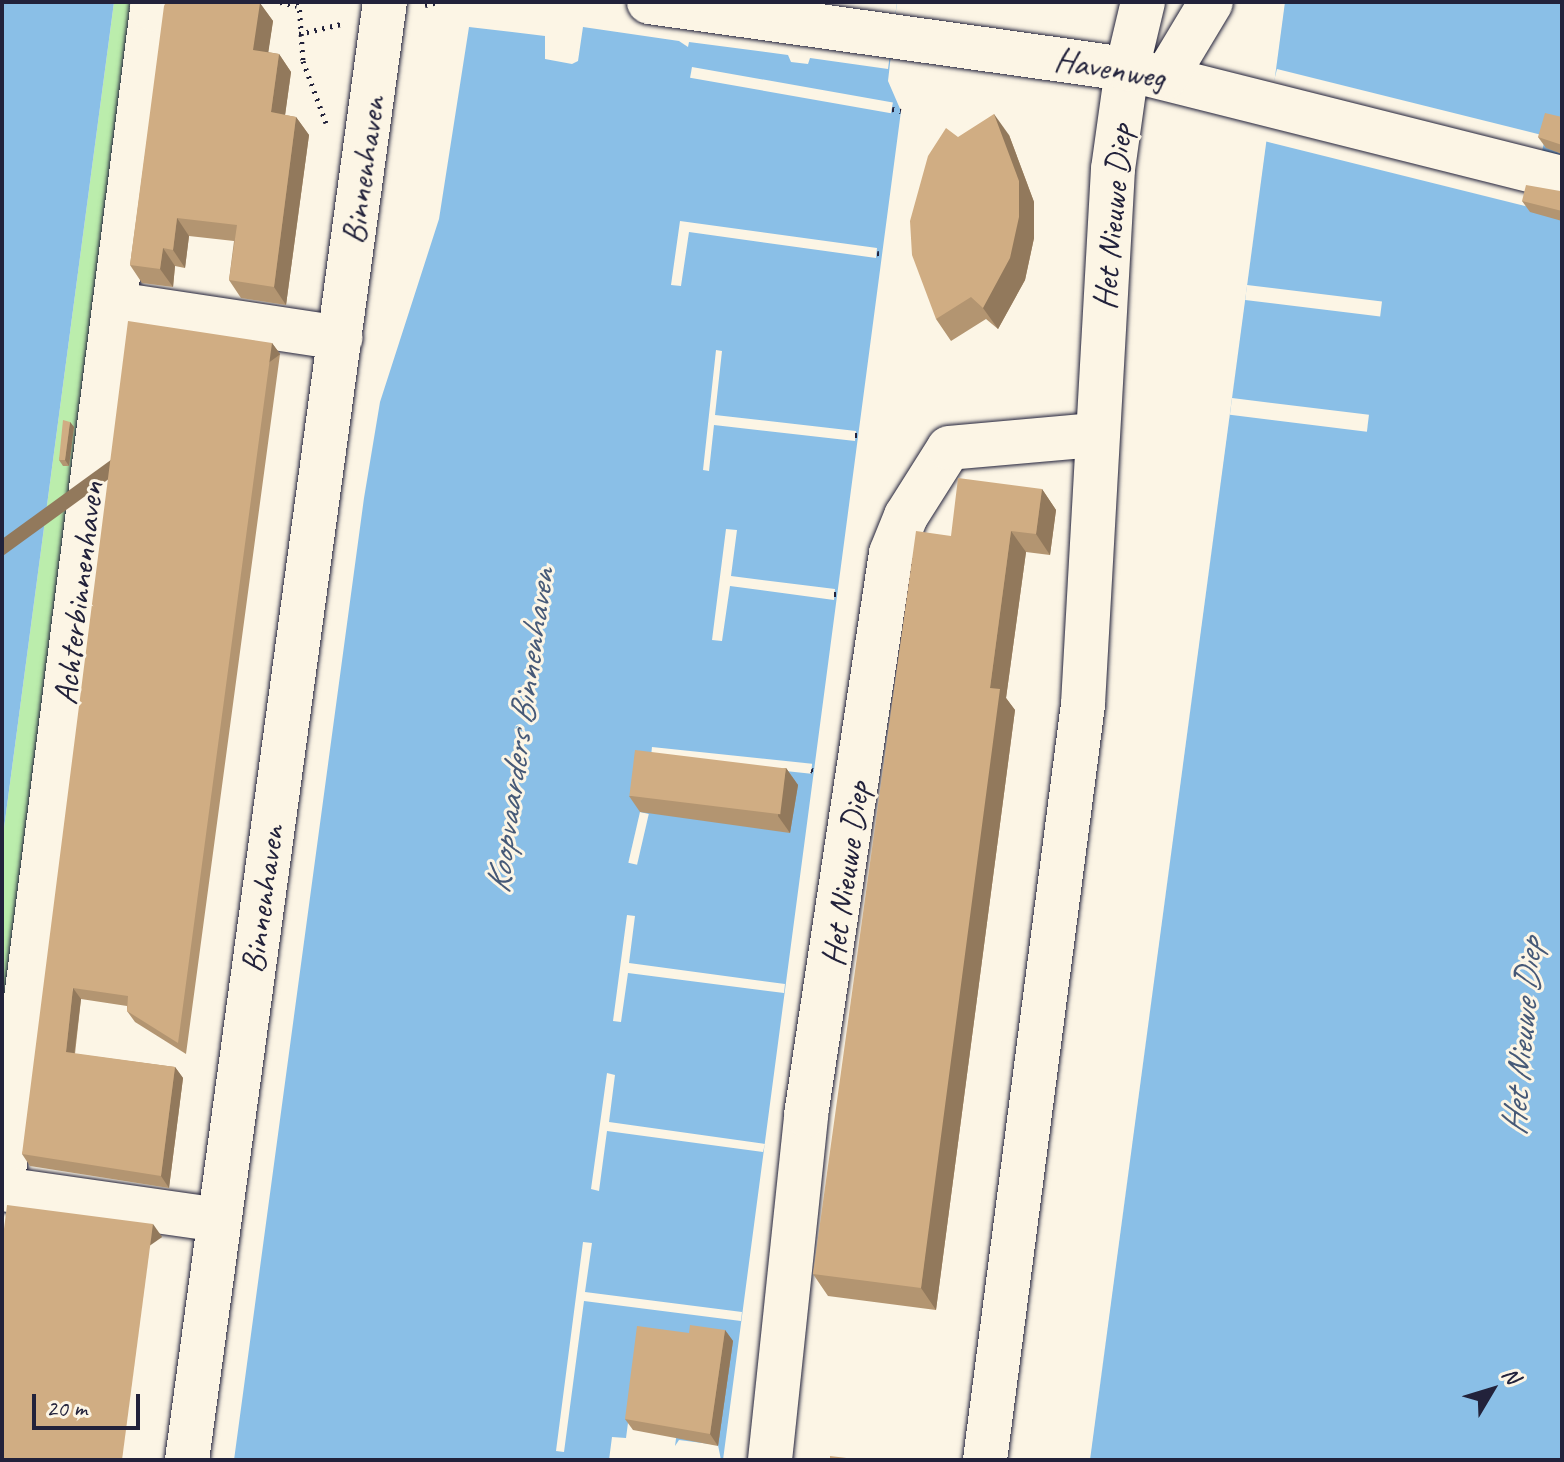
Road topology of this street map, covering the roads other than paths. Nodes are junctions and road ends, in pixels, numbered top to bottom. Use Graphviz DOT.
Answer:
graph roads {
  1 [pos="385,2"];
  2 [pos="649,2"];
  3 [pos="1143,2"];
  4 [pos="1211,2"];
  5 [pos="161,5"];
  6 [pos="1146,73"];
  7 [pos="1562,178"];
  8 [pos="116,304"];
  9 [pos="340,338"];
  10 [pos="1095,435"];
  11 [pos="2,1188"];
  12 [pos="219,1220"];
  13 [pos="187,1460"];
  14 [pos="770,1460"];
  15 [pos="985,1460"];
  1 -- 9 [label="street, Binnenhaven"];
  2 -- 6 [label="street, Havenweg"];
  3 -- 6 [label="street, Het Nieuwe Diep"];
  4 -- 6 [label="street, Het Nieuwe Diep"];
  5 -- 8 [label="street, Achterbinnenhaven"];
  6 -- 7 [label="street, Havenweg"];
  6 -- 10 [label="street, Het Nieuwe Diep"];
  8 -- 9 [label="street"];
  8 -- 11 [label="street, Achterbinnenhaven"];
  9 -- 12 [label="street, Binnenhaven"];
  10 -- 14 [label="street, Het Nieuwe Diep"];
  10 -- 15 [label="street, Het Nieuwe Diep"];
  11 -- 12 [label="street, Achterbinnenhaven"];
  12 -- 13 [label="street, Binnenhaven"];
}
